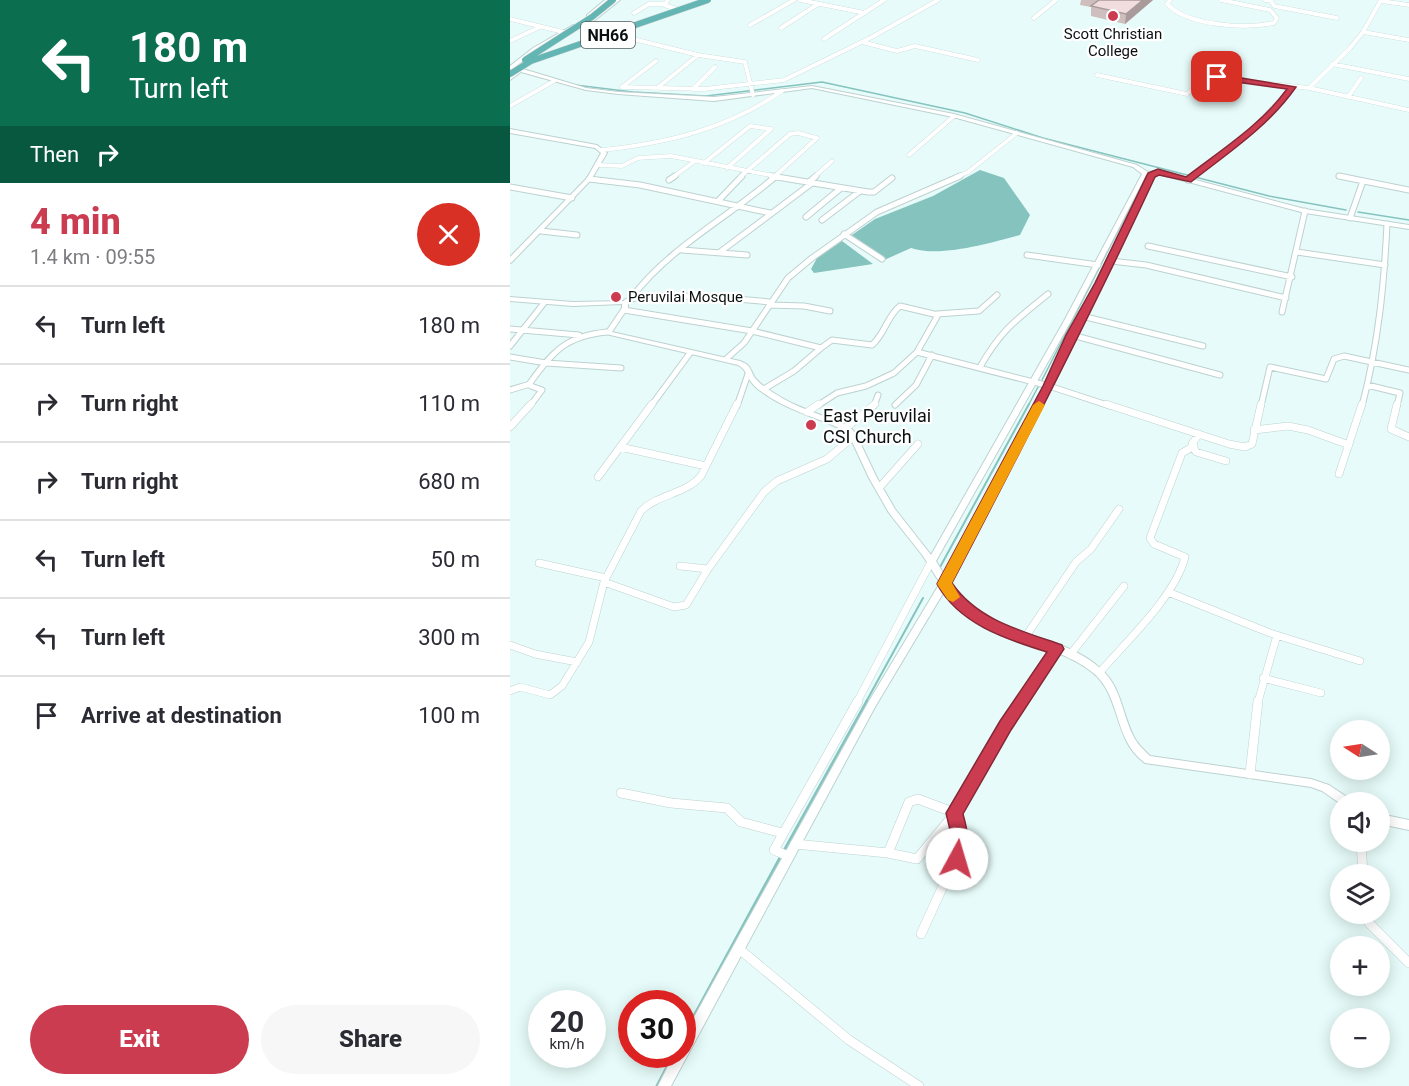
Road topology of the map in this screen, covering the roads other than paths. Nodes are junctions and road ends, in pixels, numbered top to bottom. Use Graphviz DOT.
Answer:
graph roads {
  1 [pos="608,0"];
  2 [pos="614,0"];
  3 [pos="618,0"];
  4 [pos="668,0"];
  5 [pos="706,0"];
  6 [pos="713,0"];
  7 [pos="794,0"];
  8 [pos="800,0"];
  9 [pos="884,0"];
  10 [pos="938,0"];
  11 [pos="1056,0"];
  12 [pos="1170,0"];
  13 [pos="1221,0"];
  14 [pos="1265,0"];
  15 [pos="1381,0"];
  16 [pos="664,4"];
  17 [pos="818,4"];
  18 [pos="1409,5"];
  19 [pos="677,9"];
  20 [pos="634,13"];
  21 [pos="864,13"];
  22 [pos="1034,18"];
  23 [pos="1337,18"];
  24 [pos="510,19"];
  25 [pos="519,21"];
  26 [pos="510,25"];
  27 [pos="750,25"];
  28 [pos="540,27"];
  29 [pos="781,28"];
  30 [pos="563,32"];
  31 [pos="1363,32"];
  32 [pos="613,34"];
  33 [pos="824,39"];
  34 [pos="1409,39"];
  35 [pos="510,41"];
  36 [pos="862,42"];
  37 [pos="698,55"];
  38 [pos="527,60"];
  39 [pos="978,60"];
  40 [pos="656,62"];
  41 [pos="1332,64"];
  42 [pos="715,67"];
  43 [pos="510,71"];
  44 [pos="519,71"];
  45 [pos="1097,75"];
  46 [pos="1361,78"];
  47 [pos="1409,79"];
  48 [pos="554,81"];
  49 [pos="1292,87"];
  50 [pos="1309,88"];
  51 [pos="656,89"];
  52 [pos="693,89"];
  53 [pos="752,90"];
  54 [pos="782,91"];
  55 [pos="1348,97"];
  56 [pos="512,104"];
  57 [pos="1409,110"];
  58 [pos="954,116"];
  59 [pos="510,131"];
  60 [pos="1017,133"];
  61 [pos="602,150"];
  62 [pos="909,155"];
  63 [pos="695,161"];
  64 [pos="832,161"];
  65 [pos="704,163"];
  66 [pos="598,165"];
  67 [pos="727,168"];
  68 [pos="746,171"];
  69 [pos="1148,175"];
  70 [pos="775,176"];
  71 [pos="1339,176"];
  72 [pos="892,178"];
  73 [pos="589,179"];
  74 [pos="669,180"];
  75 [pos="1188,180"];
  76 [pos="1363,181"];
  77 [pos="810,183"];
  78 [pos="510,187"];
  79 [pos="841,188"];
  80 [pos="1409,190"];
  81 [pos="860,191"];
  82 [pos="572,198"];
  83 [pos="718,201"];
  84 [pos="740,206"];
  85 [pos="1305,211"];
  86 [pos="770,213"];
  87 [pos="806,217"];
  88 [pos="1350,218"];
  89 [pos="822,220"];
  90 [pos="1387,224"];
  91 [pos="1409,227"];
  92 [pos="541,231"];
  93 [pos="844,234"];
  94 [pos="577,235"];
  95 [pos="1148,246"];
  96 [pos="682,250"];
  97 [pos="720,252"];
  98 [pos="1297,252"];
  99 [pos="747,255"];
  100 [pos="1027,255"];
  101 [pos="882,259"];
  102 [pos="510,261"];
  103 [pos="1111,261"];
  104 [pos="1098,265"];
  105 [pos="1385,265"];
  106 [pos="1292,277"];
  107 [pos="1048,294"];
  108 [pos="997,295"];
  109 [pos="1286,298"];
  110 [pos="510,299"];
  111 [pos="544,303"];
  112 [pos="627,303"];
  113 [pos="770,304"];
  114 [pos="830,311"];
  115 [pos="1282,312"];
  116 [pos="937,314"];
  117 [pos="1082,316"];
  118 [pos="510,328"];
  119 [pos="523,329"];
  120 [pos="752,331"];
  121 [pos="608,332"];
  122 [pos="579,335"];
  123 [pos="1072,335"];
  124 [pos="510,346"];
  125 [pos="1203,346"];
  126 [pos="821,348"];
  127 [pos="917,352"];
  128 [pos="690,353"];
  129 [pos="932,355"];
  130 [pos="510,357"];
  131 [pos="726,359"];
  132 [pos="1373,362"];
  133 [pos="546,363"];
  134 [pos="980,367"];
  135 [pos="621,369"];
  136 [pos="1409,370"];
  137 [pos="748,374"];
  138 [pos="1221,375"];
  139 [pos="1033,382"];
  140 [pos="530,384"];
  141 [pos="1367,385"];
  142 [pos="1049,386"];
  143 [pos="764,388"];
  144 [pos="510,390"];
  145 [pos="878,395"];
  146 [pos="895,405"];
  147 [pos="807,412"];
  148 [pos="510,427"];
  149 [pos="846,428"];
  150 [pos="1254,430"];
  151 [pos="1199,434"];
  152 [pos="853,437"];
  153 [pos="1409,437"];
  154 [pos="918,444"];
  155 [pos="1349,445"];
  156 [pos="1194,446"];
  157 [pos="620,447"];
  158 [pos="1226,461"];
  159 [pos="706,466"];
  160 [pos="1339,474"];
  161 [pos="598,477"];
  162 [pos="879,488"];
  163 [pos="1119,509"];
  164 [pos="931,561"];
  165 [pos="539,563"];
  166 [pos="680,566"];
  167 [pos="708,569"];
  168 [pos="605,580"];
  169 [pos="944,584"];
  170 [pos="1124,586"];
  171 [pos="1168,592"];
  172 [pos="1278,636"];
  173 [pos="1024,639"];
  174 [pos="510,645"];
  175 [pos="1057,649"];
  176 [pos="1070,655"];
  177 [pos="1360,661"];
  178 [pos="577,662"];
  179 [pos="1100,672"];
  180 [pos="1263,678"];
  181 [pos="510,691"];
  182 [pos="1321,693"];
  183 [pos="1250,774"];
  184 [pos="1331,792"];
  185 [pos="621,793"];
  186 [pos="954,813"];
  187 [pos="1390,821"];
  188 [pos="1409,825"];
  189 [pos="782,833"];
  190 [pos="795,844"];
  191 [pos="888,853"];
  192 [pos="788,856"];
  193 [pos="1370,924"];
  194 [pos="921,934"];
  195 [pos="738,948"];
  196 [pos="1409,963"];
  197 [pos="696,1027"];
  198 [pos="674,1068"];
  199 [pos="664,1086"];
  200 [pos="919,1086"];
  1 -- 30 [label="street"];
  2 -- 43 [label="highway, bridge"];
  3 -- 38 [label="street"];
  4 -- 16 [label="street"];
  5 -- 19 [label="street"];
  5 -- 43 [label="highway, NH66, bridge"];
  6 -- 32 [label="street"];
  7 -- 27 [label="street"];
  8 -- 17 [label="street"];
  9 -- 21 [label="street"];
  10 -- 36 [label="street"];
  11 -- 22 [label="street"];
  12 -- 13 [label="street"];
  14 -- 23 [label="street"];
  15 -- 18 [label="street"];
  15 -- 31 [label="street"];
  16 -- 19 [label="street"];
  16 -- 20 [label="street"];
  17 -- 21 [label="street"];
  17 -- 29 [label="street"];
  19 -- 38 [label="street"];
  21 -- 33 [label="street"];
  24 -- 25 [label="street"];
  25 -- 26 [label="street"];
  25 -- 28 [label="street"];
  28 -- 30 [label="street"];
  28 -- 35 [label="street"];
  30 -- 43 [label="street"];
  31 -- 34 [label="street"];
  31 -- 41 [label="street"];
  32 -- 37 [label="street"];
  32 -- 44 [label="street"];
  36 -- 39 [label="street"];
  36 -- 53 [label="street"];
  37 -- 51 [label="street"];
  37 -- 53 [label="street"];
  38 -- 43 [label="street"];
  38 -- 44 [label="street"];
  40 -- 51 [label="street"];
  41 -- 47 [label="street"];
  41 -- 50 [label="street"];
  42 -- 52 [label="street"];
  43 -- 44 [label="street"];
  43 -- 44 [label="street"];
  44 -- 48 [label="street"];
  45 -- 49 [label="street"];
  46 -- 55 [label="street"];
  48 -- 53 [label="street"];
  48 -- 56 [label="street"];
  49 -- 50 [label="street"];
  49 -- 75 [label="street"];
  50 -- 55 [label="street"];
  51 -- 52 [label="street"];
  52 -- 53 [label="street"];
  53 -- 54 [label="street"];
  54 -- 58 [label="street"];
  54 -- 61 [label="street"];
  55 -- 57 [label="street"];
  58 -- 60 [label="street"];
  58 -- 62 [label="street"];
  59 -- 61 [label="street"];
  60 -- 69 [label="street"];
  60 -- 93 [label="street"];
  61 -- 66 [label="street"];
  63 -- 65 [label="street"];
  63 -- 66 [label="street"];
  63 -- 74 [label="street"];
  64 -- 77 [label="street"];
  65 -- 67 [label="street"];
  65 -- 67 [label="street"];
  66 -- 73 [label="street"];
  67 -- 68 [label="street"];
  68 -- 70 [label="street"];
  68 -- 70 [label="street"];
  68 -- 83 [label="street"];
  69 -- 75 [label="street"];
  69 -- 103 [label="street"];
  69 -- 104 [label="street"];
  70 -- 77 [label="street"];
  70 -- 84 [label="street"];
  71 -- 76 [label="street"];
  72 -- 81 [label="street"];
  73 -- 82 [label="street"];
  73 -- 83 [label="street"];
  75 -- 85 [label="street"];
  76 -- 80 [label="street"];
  76 -- 88 [label="street"];
  77 -- 79 [label="street"];
  77 -- 86 [label="street"];
  78 -- 82 [label="street"];
  79 -- 81 [label="street"];
  79 -- 87 [label="street"];
  81 -- 89 [label="street"];
  82 -- 92 [label="street"];
  83 -- 84 [label="street"];
  84 -- 86 [label="street"];
  84 -- 96 [label="street"];
  85 -- 88 [label="street"];
  85 -- 98 [label="street"];
  86 -- 97 [label="street"];
  88 -- 90 [label="street"];
  90 -- 91 [label="street"];
  90 -- 105 [label="street"];
  92 -- 94 [label="street"];
  92 -- 102 [label="street"];
  93 -- 101 [label="street"];
  93 -- 113 [label="street"];
  95 -- 106 [label="street"];
  96 -- 97 [label="street"];
  96 -- 112 [label="street"];
  97 -- 99 [label="street"];
  98 -- 105 [label="street"];
  98 -- 106 [label="street"];
  100 -- 104 [label="street"];
  103 -- 109 [label="street"];
  103 -- 117 [label="street"];
  104 -- 139 [label="street"];
  105 -- 132 [label="street"];
  106 -- 109 [label="street"];
  107 -- 134 [label="street"];
  108 -- 116 [label="street"];
  109 -- 115 [label="street"];
  110 -- 111 [label="street"];
  111 -- 112 [label="street"];
  111 -- 119 [label="street"];
  112 -- 113 [label="street"];
  112 -- 120 [label="street"];
  112 -- 121 [label="street"];
  113 -- 114 [label="street"];
  113 -- 120 [label="street"];
  116 -- 126 [label="street"];
  116 -- 127 [label="street"];
  117 -- 123 [label="street"];
  117 -- 125 [label="street"];
  118 -- 119 [label="street"];
  119 -- 122 [label="street"];
  119 -- 124 [label="street"];
  120 -- 126 [label="street"];
  120 -- 131 [label="street"];
  121 -- 122 [label="street"];
  121 -- 128 [label="street"];
  122 -- 133 [label="street"];
  123 -- 138 [label="street"];
  123 -- 142 [label="street"];
  126 -- 143 [label="street"];
  127 -- 129 [label="street"];
  127 -- 147 [label="street"];
  128 -- 131 [label="street"];
  128 -- 157 [label="street"];
  129 -- 134 [label="street"];
  129 -- 146 [label="street"];
  130 -- 133 [label="street"];
  131 -- 137 [label="street"];
  132 -- 136 [label="street"];
  132 -- 141 [label="street"];
  132 -- 150 [label="street"];
  133 -- 135 [label="street"];
  133 -- 140 [label="street"];
  134 -- 139 [label="street"];
  137 -- 143 [label="street"];
  137 -- 159 [label="street"];
  139 -- 142 [label="street"];
  139 -- 164 [label="street"];
  140 -- 144 [label="street"];
  140 -- 148 [label="street"];
  141 -- 153 [label="street"];
  141 -- 155 [label="street"];
  142 -- 151 [label="street"];
  142 -- 169 [label="street"];
  143 -- 147 [label="street"];
  145 -- 149 [label="street"];
  147 -- 149 [label="street"];
  149 -- 152 [label="street"];
  150 -- 151 [label="street"];
  150 -- 155 [label="street"];
  151 -- 156 [label="street"];
  152 -- 162 [label="street"];
  152 -- 167 [label="street"];
  154 -- 162 [label="street"];
  155 -- 160 [label="street"];
  156 -- 158 [label="street"];
  156 -- 171 [label="street"];
  157 -- 159 [label="street"];
  157 -- 161 [label="street"];
  159 -- 168 [label="street"];
  162 -- 164 [label="street"];
  163 -- 173 [label="street"];
  164 -- 169 [label="street"];
  164 -- 189 [label="street"];
  165 -- 168 [label="street"];
  166 -- 167 [label="street"];
  167 -- 168 [label="street"];
  168 -- 178 [label="street"];
  169 -- 173 [label="street"];
  169 -- 190 [label="street"];
  170 -- 176 [label="street"];
  171 -- 172 [label="street"];
  171 -- 179 [label="street"];
  172 -- 177 [label="street"];
  172 -- 180 [label="street"];
  173 -- 175 [label="street"];
  174 -- 178 [label="street"];
  175 -- 176 [label="street"];
  175 -- 186 [label="street"];
  176 -- 179 [label="street"];
  178 -- 181 [label="street"];
  179 -- 183 [label="street"];
  180 -- 182 [label="street"];
  180 -- 183 [label="street"];
  183 -- 184 [label="street"];
  185 -- 189 [label="street"];
  186 -- 191 [label="street"];
  186 -- 191 [label="street"];
  186 -- 194 [label="street"];
  187 -- 188 [label="street"];
  189 -- 192 [label="street"];
  190 -- 191 [label="street"];
  190 -- 192 [label="street"];
  192 -- 195 [label="street"];
  193 -- 196 [label="street"];
  195 -- 197 [label="street"];
  195 -- 200 [label="street"];
  198 -- 199 [label="street"];
}
